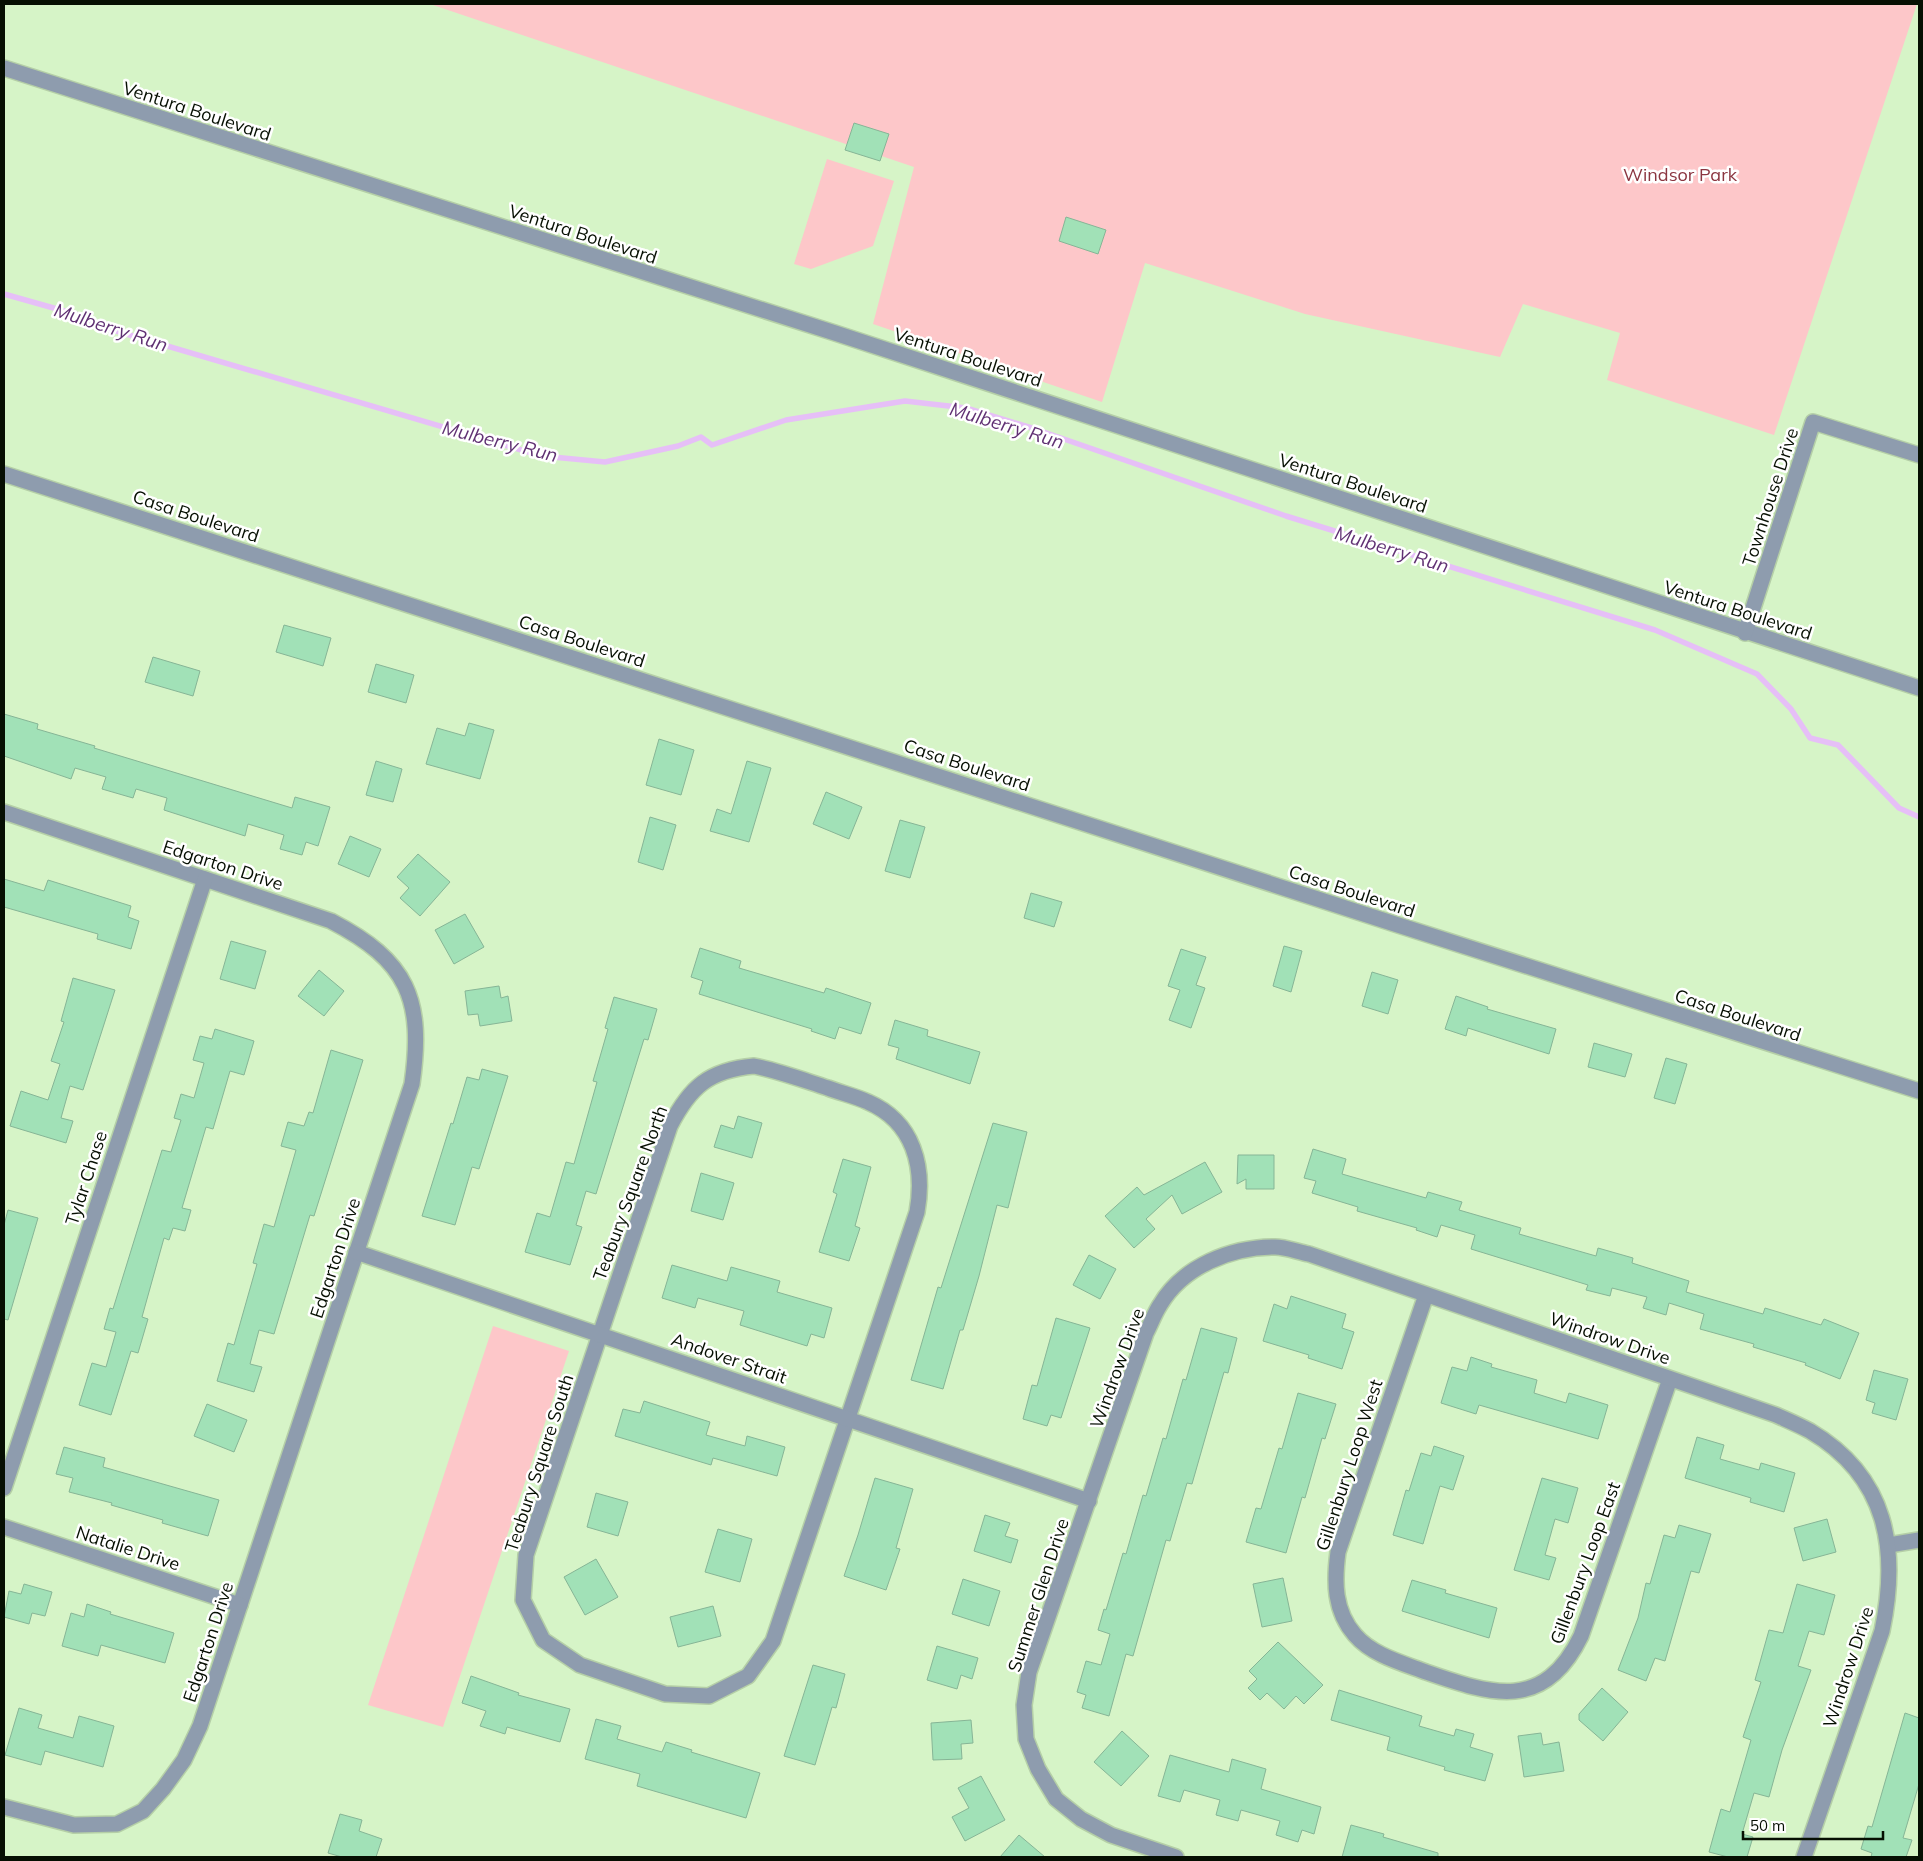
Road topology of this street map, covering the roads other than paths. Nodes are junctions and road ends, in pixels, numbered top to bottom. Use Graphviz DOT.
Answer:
graph roads {
  1 [pos="4,68"];
  2 [pos="1919,455"];
  3 [pos="4,474"];
  4 [pos="1745,632"];
  5 [pos="1919,688"];
  6 [pos="4,812"];
  7 [pos="204,879"];
  8 [pos="1919,1091"];
  9 [pos="356,1252"];
  10 [pos="1426,1295"];
  11 [pos="600,1335"];
  12 [pos="1670,1378"];
  13 [pos="848,1418"];
  14 [pos="4,1488"];
  15 [pos="1089,1501"];
  16 [pos="4,1526"];
  17 [pos="1919,1540"];
  18 [pos="1889,1545"];
  19 [pos="240,1605"];
  20 [pos="1417,1669"];
  21 [pos="4,1807"];
  22 [pos="1176,1857"];
  23 [pos="1804,1857"];
  1 -- 4 [label="street, Ventura Boulevard"];
  2 -- 4 [label="street, Townhouse Drive"];
  3 -- 8 [label="street, Casa Boulevard"];
  4 -- 5 [label="street, Ventura Boulevard"];
  6 -- 7 [label="street, Edgarton Drive"];
  7 -- 9 [label="street, Edgarton Drive"];
  7 -- 14 [label="street, Tylar Chase"];
  9 -- 11 [label="street, Andover Strait"];
  9 -- 19 [label="street, Edgarton Drive"];
  10 -- 12 [label="street, Windrow Drive"];
  10 -- 15 [label="street, Windrow Drive"];
  10 -- 20 [label="street, Gillenbury Loop West"];
  11 -- 13 [label="street, Andover Strait"];
  11 -- 13 [label="street, Teabury Square North"];
  11 -- 13 [label="street, Teabury Square South"];
  12 -- 18 [label="street, Windrow Drive"];
  12 -- 20 [label="street, Gillenbury Loop East"];
  13 -- 15 [label="street, Andover Strait"];
  15 -- 22 [label="street, Summer Glen Drive"];
  16 -- 19 [label="street, Natalie Drive"];
  17 -- 18 [label="street"];
  18 -- 23 [label="street, Windrow Drive"];
  19 -- 21 [label="street, Edgarton Drive"];
}
